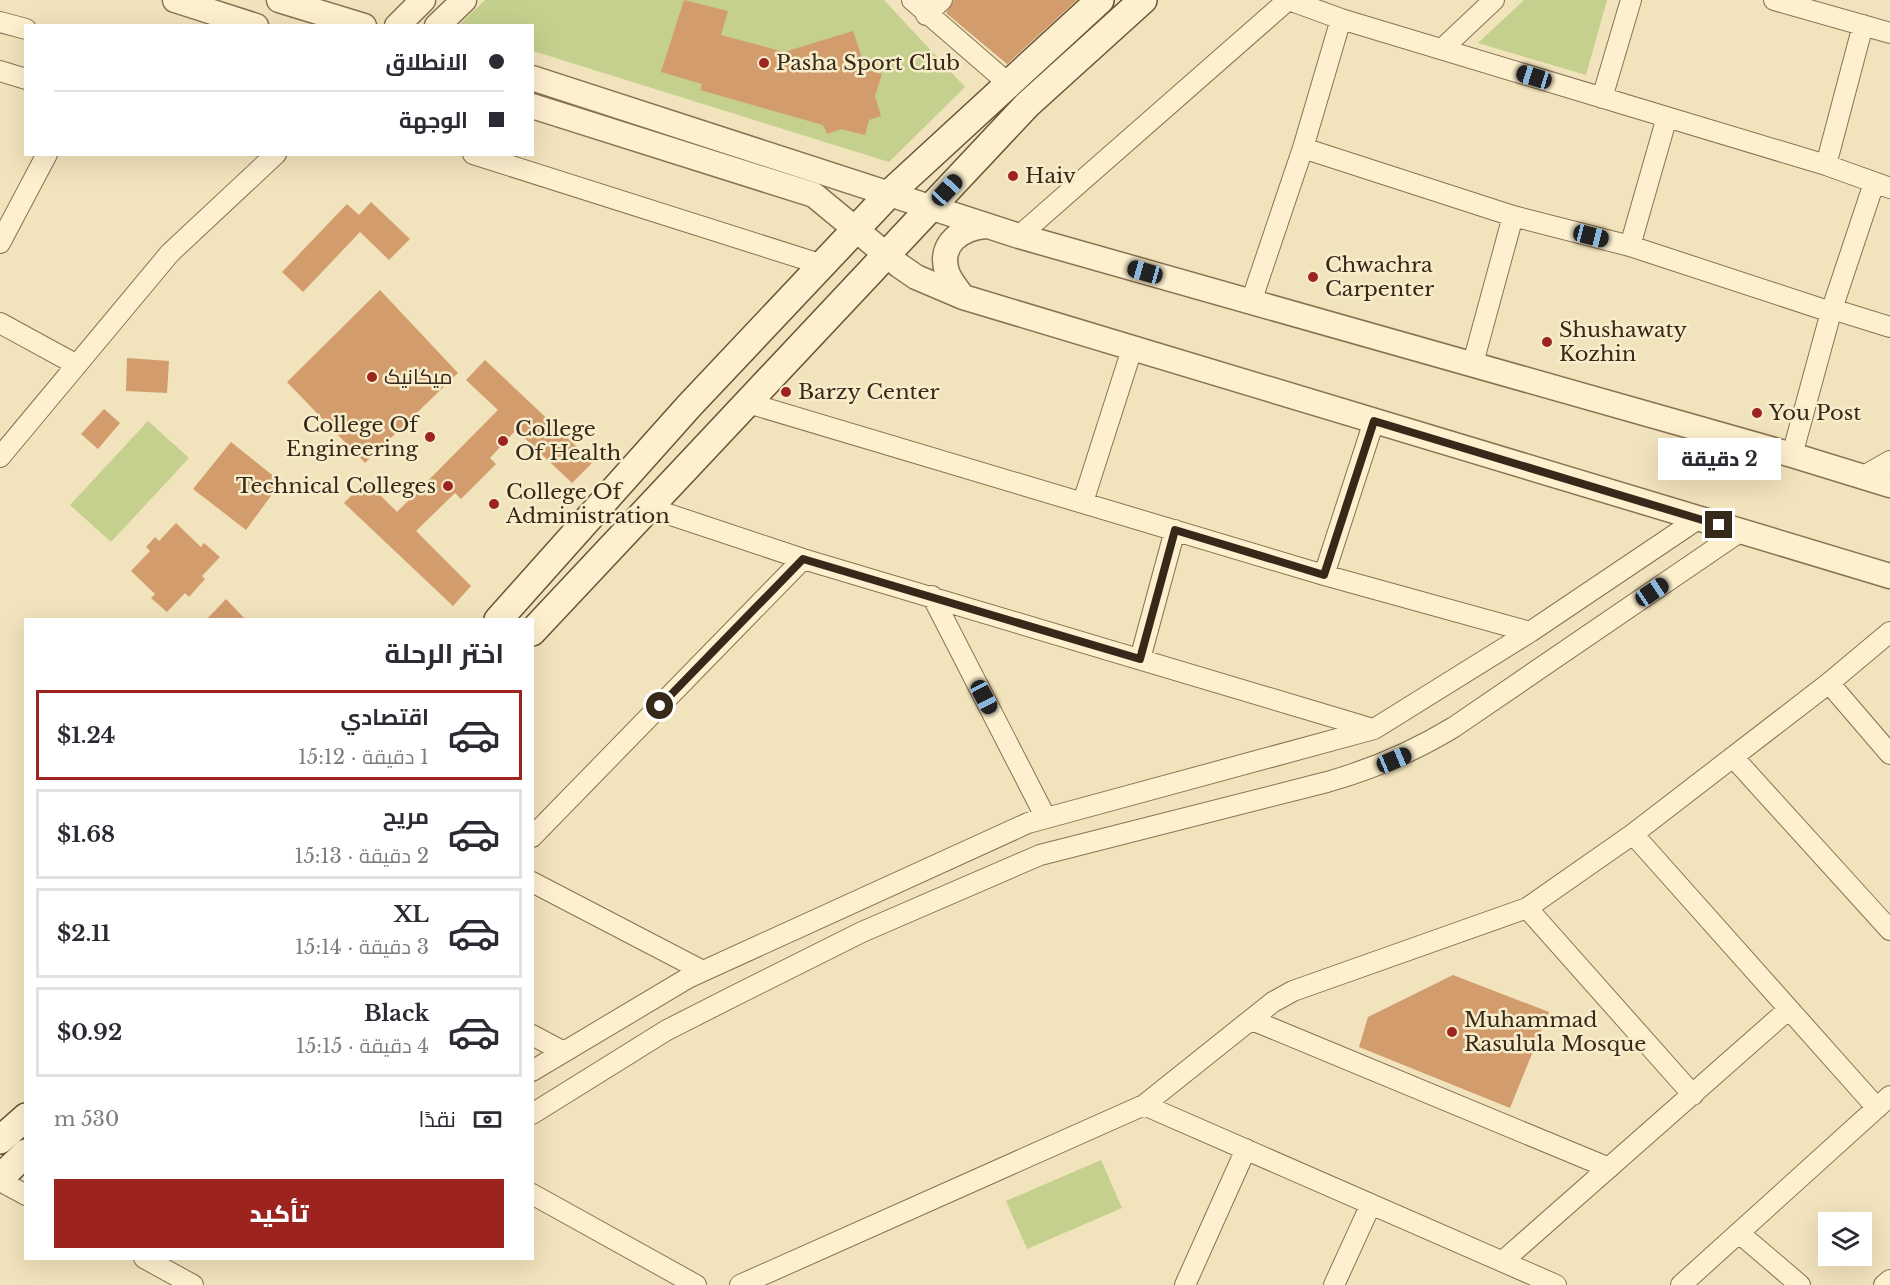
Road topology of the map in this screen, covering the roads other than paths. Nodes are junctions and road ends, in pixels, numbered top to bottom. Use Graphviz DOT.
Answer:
graph roads {
  1 [pos="175,0"];
  2 [pos="279,0"];
  3 [pos="423,0"];
  4 [pos="464,0"];
  5 [pos="912,0"];
  6 [pos="942,0"];
  7 [pos="1100,0"];
  8 [pos="1143,0"];
  9 [pos="1288,0"];
  10 [pos="1494,0"];
  11 [pos="1631,0"];
  12 [pos="1774,0"];
  13 [pos="926,15"];
  14 [pos="1341,19"];
  15 [pos="0,22"];
  16 [pos="250,24"];
  17 [pos="357,24"];
  18 [pos="399,24"];
  19 [pos="439,24"];
  20 [pos="1863,25"];
  21 [pos="24,28"];
  22 [pos="1890,33"];
  23 [pos="1442,49"];
  24 [pos="0,71"];
  25 [pos="24,78"];
  26 [pos="534,79"];
  27 [pos="1008,84"];
  28 [pos="1602,98"];
  29 [pos="534,107"];
  30 [pos="1667,117"];
  31 [pos="1303,148"];
  32 [pos="45,156"];
  33 [pos="273,156"];
  34 [pos="479,156"];
  35 [pos="1826,165"];
  36 [pos="1882,185"];
  37 [pos="890,193"];
  38 [pos="932,207"];
  39 [pos="1513,216"];
  40 [pos="986,226"];
  41 [pos="856,228"];
  42 [pos="1019,236"];
  43 [pos="0,243"];
  44 [pos="1630,246"];
  45 [pos="884,255"];
  46 [pos="823,265"];
  47 [pos="963,297"];
  48 [pos="1251,302"];
  49 [pos="1832,311"];
  50 [pos="0,323"];
  51 [pos="1890,327"];
  52 [pos="1132,349"];
  53 [pos="1473,363"];
  54 [pos="77,365"];
  55 [pos="748,403"];
  56 [pos="1374,421"];
  57 [pos="4,445"];
  58 [pos="1792,455"];
  59 [pos="1890,461"];
  60 [pos="1862,477"];
  61 [pos="1890,485"];
  62 [pos="1083,502"];
  63 [pos="650,508"];
  64 [pos="1698,519"];
  65 [pos="1175,530"];
  66 [pos="1741,531"];
  67 [pos="803,559"];
  68 [pos="1324,575"];
  69 [pos="1890,576"];
  70 [pos="932,596"];
  71 [pos="500,618"];
  72 [pos="534,630"];
  73 [pos="1530,632"];
  74 [pos="1890,632"];
  75 [pos="1140,659"];
  76 [pos="1829,683"];
  77 [pos="1374,729"];
  78 [pos="1890,754"];
  79 [pos="1733,757"];
  80 [pos="1046,818"];
  81 [pos="1633,834"];
  82 [pos="534,835"];
  83 [pos="534,883"];
  84 [pos="851,903"];
  85 [pos="1527,908"];
  86 [pos="1890,930"];
  87 [pos="862,932"];
  88 [pos="702,971"];
  89 [pos="1789,1009"];
  90 [pos="1252,1020"];
  91 [pos="534,1036"];
  92 [pos="564,1052"];
  93 [pos="534,1070"];
  94 [pos="1693,1095"];
  95 [pos="1884,1102"];
  96 [pos="1144,1105"];
  97 [pos="534,1113"];
  98 [pos="24,1119"];
  99 [pos="0,1140"];
  100 [pos="1246,1149"];
  101 [pos="24,1155"];
  102 [pos="1609,1168"];
  103 [pos="0,1179"];
  104 [pos="24,1194"];
  105 [pos="534,1195"];
  106 [pos="1371,1204"];
  107 [pos="1739,1233"];
  108 [pos="148,1260"];
  109 [pos="1503,1261"];
  110 [pos="1890,1280"];
  111 [pos="192,1285"];
  112 [pos="696,1285"];
  113 [pos="740,1285"];
  114 [pos="1185,1285"];
  115 [pos="1334,1285"];
  116 [pos="1556,1285"];
  117 [pos="1681,1285"];
  118 [pos="1800,1285"];
  119 [pos="1884,1285"];
  1 -- 16 [label="street"];
  2 -- 17 [label="street"];
  3 -- 18 [label="street"];
  4 -- 19 [label="street"];
  5 -- 13 [label="street"];
  6 -- 13 [label="street"];
  7 -- 27 [label="main road"];
  8 -- 38 [label="main road"];
  9 -- 14 [label="street"];
  9 -- 42 [label="street"];
  10 -- 23 [label="street"];
  11 -- 28 [label="street"];
  12 -- 20 [label="street"];
  13 -- 27 [label="street"];
  14 -- 23 [label="street"];
  14 -- 31 [label="street"];
  15 -- 21 [label="street"];
  20 -- 22 [label="street"];
  20 -- 35 [label="street"];
  23 -- 28 [label="street"];
  24 -- 25 [label="street"];
  26 -- 37 [label="street"];
  27 -- 37 [label="main road"];
  28 -- 30 [label="street"];
  29 -- 41 [label="street"];
  30 -- 35 [label="street"];
  30 -- 44 [label="street"];
  31 -- 39 [label="street"];
  31 -- 48 [label="street"];
  32 -- 43 [label="street"];
  33 -- 54 [label="street"];
  34 -- 46 [label="street"];
  35 -- 36 [label="street"];
  36 -- 49 [label="street"];
  37 -- 38 [label="street"];
  37 -- 41 [label="main road"];
  38 -- 40 [label="street"];
  38 -- 45 [label="main road"];
  39 -- 44 [label="street"];
  39 -- 53 [label="street"];
  40 -- 42 [label="street"];
  40 -- 47 [label="street"];
  41 -- 45 [label="street"];
  41 -- 46 [label="main road"];
  42 -- 48 [label="street"];
  44 -- 49 [label="street"];
  45 -- 47 [label="street"];
  45 -- 55 [label="main road"];
  46 -- 71 [label="main road"];
  47 -- 52 [label="street"];
  48 -- 53 [label="street"];
  49 -- 51 [label="street"];
  49 -- 58 [label="street"];
  50 -- 54 [label="street"];
  52 -- 56 [label="street"];
  52 -- 62 [label="street"];
  53 -- 58 [label="street"];
  54 -- 57 [label="street"];
  55 -- 62 [label="street"];
  55 -- 63 [label="main road"];
  56 -- 64 [label="street"];
  56 -- 68 [label="street"];
  58 -- 60 [label="street"];
  59 -- 60 [label="street"];
  60 -- 61 [label="street"];
  62 -- 65 [label="street"];
  63 -- 67 [label="street"];
  63 -- 72 [label="main road"];
  64 -- 66 [label="street"];
  64 -- 73 [label="street"];
  65 -- 68 [label="street"];
  65 -- 75 [label="street"];
  66 -- 69 [label="street"];
  66 -- 87 [label="street"];
  67 -- 70 [label="street"];
  67 -- 82 [label="street"];
  68 -- 73 [label="street"];
  70 -- 75 [label="street"];
  70 -- 80 [label="street"];
  73 -- 77 [label="street"];
  74 -- 76 [label="street"];
  75 -- 77 [label="street"];
  76 -- 78 [label="street"];
  76 -- 79 [label="street"];
  77 -- 80 [label="street"];
  79 -- 81 [label="street"];
  79 -- 86 [label="street"];
  80 -- 84 [label="street"];
  81 -- 85 [label="street"];
  81 -- 89 [label="street"];
  83 -- 88 [label="street"];
  84 -- 87 [label="street"];
  84 -- 88 [label="street"];
  85 -- 90 [label="street"];
  85 -- 94 [label="street"];
  87 -- 97 [label="street"];
  88 -- 92 [label="street"];
  89 -- 94 [label="street"];
  89 -- 95 [label="street"];
  90 -- 96 [label="street"];
  90 -- 102 [label="street"];
  91 -- 92 [label="street"];
  92 -- 93 [label="street"];
  94 -- 102 [label="street"];
  95 -- 107 [label="street"];
  96 -- 100 [label="street"];
  96 -- 113 [label="street"];
  98 -- 99 [label="main road"];
  100 -- 106 [label="street"];
  100 -- 114 [label="street"];
  101 -- 103 [label="main road"];
  102 -- 109 [label="street"];
  103 -- 104 [label="street"];
  105 -- 112 [label="street"];
  106 -- 109 [label="street"];
  106 -- 115 [label="street"];
  107 -- 117 [label="street"];
  107 -- 118 [label="street"];
  108 -- 111 [label="street"];
  109 -- 116 [label="street"];
  110 -- 119 [label="street"];
}
